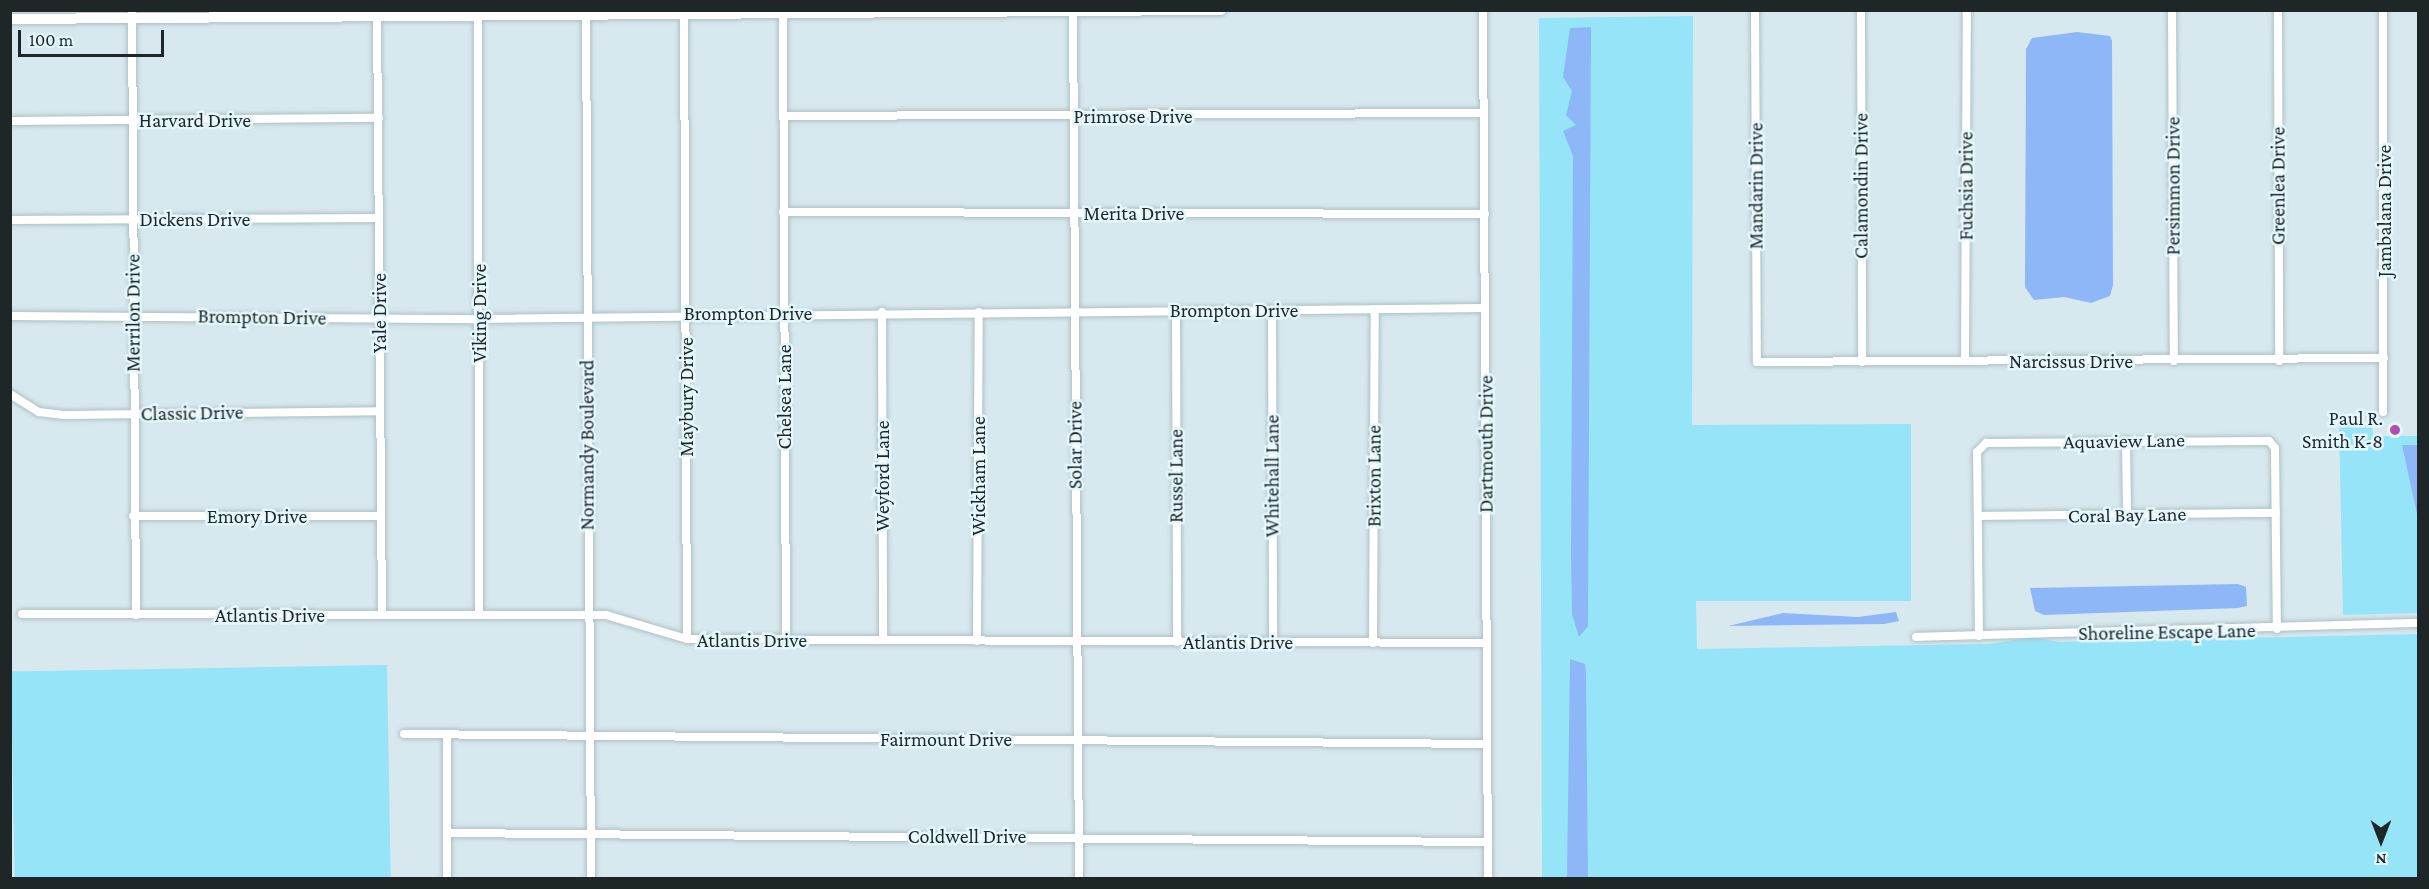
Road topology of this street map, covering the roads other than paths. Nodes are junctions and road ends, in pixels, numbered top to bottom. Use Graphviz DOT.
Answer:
graph roads {
  1 [pos="1221,10"];
  2 [pos="1483,10"];
  3 [pos="1755,10"];
  4 [pos="1861,10"];
  5 [pos="1966,10"];
  6 [pos="2172,10"];
  7 [pos="2278,10"];
  8 [pos="2383,10"];
  9 [pos="1073,11"];
  10 [pos="684,12"];
  11 [pos="783,12"];
  12 [pos="478,13"];
  13 [pos="586,13"];
  14 [pos="132,14"];
  15 [pos="377,14"];
  16 [pos="10,19"];
  17 [pos="1484,113"];
  18 [pos="783,116"];
  19 [pos="1073,116"];
  20 [pos="379,118"];
  21 [pos="133,120"];
  22 [pos="10,121"];
  23 [pos="783,213"];
  24 [pos="1074,213"];
  25 [pos="1485,214"];
  26 [pos="379,218"];
  27 [pos="133,219"];
  28 [pos="10,220"];
  29 [pos="1485,308"];
  30 [pos="1375,309"];
  31 [pos="1176,310"];
  32 [pos="1272,310"];
  33 [pos="1074,311"];
  34 [pos="882,312"];
  35 [pos="979,312"];
  36 [pos="685,313"];
  37 [pos="783,313"];
  38 [pos="133,314"];
  39 [pos="587,314"];
  40 [pos="10,316"];
  41 [pos="379,319"];
  42 [pos="479,319"];
  43 [pos="2384,358"];
  44 [pos="1965,361"];
  45 [pos="2174,361"];
  46 [pos="2279,361"];
  47 [pos="1757,362"];
  48 [pos="1862,362"];
  49 [pos="10,394"];
  50 [pos="380,411"];
  51 [pos="2384,412"];
  52 [pos="133,414"];
  53 [pos="2126,441"];
  54 [pos="2276,513"];
  55 [pos="2127,515"];
  56 [pos="133,516"];
  57 [pos="381,516"];
  58 [pos="1978,516"];
  59 [pos="22,614"];
  60 [pos="136,615"];
  61 [pos="382,615"];
  62 [pos="479,615"];
  63 [pos="587,616"];
  64 [pos="2418,623"];
  65 [pos="2277,629"];
  66 [pos="1979,636"];
  67 [pos="1916,637"];
  68 [pos="687,639"];
  69 [pos="786,640"];
  70 [pos="883,640"];
  71 [pos="977,641"];
  72 [pos="1076,641"];
  73 [pos="1177,642"];
  74 [pos="1273,643"];
  75 [pos="1373,643"];
  76 [pos="1486,643"];
  77 [pos="404,734"];
  78 [pos="447,735"];
  79 [pos="590,736"];
  80 [pos="1078,740"];
  81 [pos="1487,744"];
  82 [pos="447,833"];
  83 [pos="591,833"];
  84 [pos="1079,837"];
  85 [pos="1488,842"];
  86 [pos="447,879"];
  87 [pos="591,879"];
  88 [pos="1079,879"];
  89 [pos="1488,879"];
  1 -- 9 [label="street"];
  2 -- 17 [label="street, Dartmouth Drive"];
  3 -- 47 [label="street, Mandarin Drive"];
  4 -- 48 [label="street, Calamondin Drive"];
  5 -- 44 [label="street, Fuchsia Drive"];
  6 -- 45 [label="street, Persimmon Drive"];
  7 -- 46 [label="street, Greenlea Drive"];
  8 -- 43 [label="street, Jambalana Drive"];
  9 -- 11 [label="street"];
  9 -- 19 [label="street, Solar Drive"];
  10 -- 11 [label="street"];
  10 -- 13 [label="street"];
  10 -- 36 [label="street, Maybury Drive"];
  11 -- 18 [label="street, Chelsea Lane"];
  12 -- 13 [label="street"];
  12 -- 15 [label="street"];
  12 -- 42 [label="street, Viking Drive"];
  13 -- 39 [label="street, Normandy Boulevard"];
  14 -- 15 [label="street"];
  14 -- 16 [label="street"];
  14 -- 21 [label="street, Merrilon Drive"];
  15 -- 20 [label="street, Yale Drive"];
  17 -- 19 [label="street, Primrose Drive"];
  17 -- 25 [label="street, Dartmouth Drive"];
  18 -- 19 [label="street, Primrose Drive"];
  18 -- 23 [label="street, Chelsea Lane"];
  19 -- 24 [label="street, Solar Drive"];
  20 -- 21 [label="street, Harvard Drive"];
  20 -- 26 [label="street, Yale Drive"];
  21 -- 22 [label="street, Harvard Drive"];
  21 -- 27 [label="street, Merrilon Drive"];
  23 -- 24 [label="street, Merita Drive"];
  23 -- 37 [label="street, Chelsea Lane"];
  24 -- 25 [label="street, Merita Drive"];
  24 -- 33 [label="street, Solar Drive"];
  25 -- 29 [label="street, Dartmouth Drive"];
  26 -- 27 [label="street, Dickens Drive"];
  26 -- 41 [label="street, Yale Drive"];
  27 -- 28 [label="street, Dickens Drive"];
  27 -- 38 [label="street, Merrilon Drive"];
  29 -- 30 [label="street, Brompton Drive"];
  29 -- 76 [label="street, Dartmouth Drive"];
  30 -- 32 [label="street, Brompton Drive"];
  30 -- 75 [label="street, Brixton Lane"];
  31 -- 32 [label="street, Brompton Drive"];
  31 -- 33 [label="street, Brompton Drive"];
  31 -- 73 [label="street, Russel Lane"];
  32 -- 74 [label="street, Whitehall Lane"];
  33 -- 35 [label="street, Brompton Drive"];
  33 -- 72 [label="street, Solar Drive"];
  34 -- 35 [label="street, Brompton Drive"];
  34 -- 37 [label="street, Brompton Drive"];
  34 -- 70 [label="street, Weyford Lane"];
  35 -- 71 [label="street, Wickham Lane"];
  36 -- 37 [label="street, Brompton Drive"];
  36 -- 39 [label="street, Brompton Drive"];
  36 -- 68 [label="street, Maybury Drive"];
  37 -- 69 [label="street, Chelsea Lane"];
  38 -- 40 [label="street, Brompton Drive"];
  38 -- 41 [label="street, Brompton Drive"];
  38 -- 52 [label="street, Merrilon Drive"];
  39 -- 42 [label="street, Brompton Drive"];
  39 -- 63 [label="street, Normandy Boulevard"];
  41 -- 42 [label="street, Brompton Drive"];
  41 -- 50 [label="street, Yale Drive"];
  42 -- 62 [label="street, Viking Drive"];
  43 -- 46 [label="street, Narcissus Drive"];
  43 -- 51 [label="street, Jambalana Drive"];
  44 -- 45 [label="street, Narcissus Drive"];
  44 -- 48 [label="street, Narcissus Drive"];
  45 -- 46 [label="street, Narcissus Drive"];
  47 -- 48 [label="street, Narcissus Drive"];
  49 -- 52 [label="street, Classic Drive"];
  50 -- 52 [label="street, Classic Drive"];
  50 -- 57 [label="street, Yale Drive"];
  52 -- 56 [label="street, Merrilon Drive"];
  53 -- 54 [label="street, Aquaview Lane"];
  53 -- 55 [label="street"];
  53 -- 58 [label="street, Aquaview Lane"];
  54 -- 55 [label="street, Coral Bay Lane"];
  54 -- 65 [label="street, Aquaview Lane"];
  55 -- 58 [label="street, Coral Bay Lane"];
  56 -- 57 [label="street, Emory Drive"];
  56 -- 60 [label="street, Merrilon Drive"];
  57 -- 61 [label="street, Yale Drive"];
  58 -- 66 [label="street, Aquaview Lane"];
  59 -- 60 [label="street, Atlantis Drive"];
  60 -- 61 [label="street, Atlantis Drive"];
  61 -- 62 [label="street, Atlantis Drive"];
  62 -- 63 [label="street, Atlantis Drive"];
  63 -- 68 [label="street, Atlantis Drive"];
  63 -- 79 [label="street, Normandy Boulevard"];
  64 -- 65 [label="street, Shoreline Escape Lane"];
  65 -- 66 [label="street, Shoreline Escape Lane"];
  66 -- 67 [label="street, Shoreline Escape Lane"];
  68 -- 69 [label="street, Atlantis Drive"];
  69 -- 70 [label="street, Atlantis Drive"];
  70 -- 71 [label="street, Atlantis Drive"];
  71 -- 72 [label="street, Atlantis Drive"];
  72 -- 73 [label="street, Atlantis Drive"];
  72 -- 80 [label="street, Solar Drive"];
  73 -- 74 [label="street, Atlantis Drive"];
  74 -- 75 [label="street, Atlantis Drive"];
  75 -- 76 [label="street, Atlantis Drive"];
  76 -- 81 [label="street, Dartmouth Drive"];
  77 -- 78 [label="street, Fairmount Drive"];
  78 -- 79 [label="street, Fairmount Drive"];
  78 -- 82 [label="street"];
  79 -- 80 [label="street, Fairmount Drive"];
  79 -- 83 [label="street, Normandy Boulevard"];
  80 -- 81 [label="street, Fairmount Drive"];
  80 -- 84 [label="street, Solar Drive"];
  81 -- 85 [label="street, Dartmouth Drive"];
  82 -- 83 [label="street, Coldwell Drive"];
  82 -- 86 [label="street"];
  83 -- 84 [label="street, Coldwell Drive"];
  83 -- 87 [label="street, Normandy Boulevard"];
  84 -- 85 [label="street, Coldwell Drive"];
  84 -- 88 [label="street, Solar Drive"];
  85 -- 89 [label="street, Dartmouth Drive"];
}
